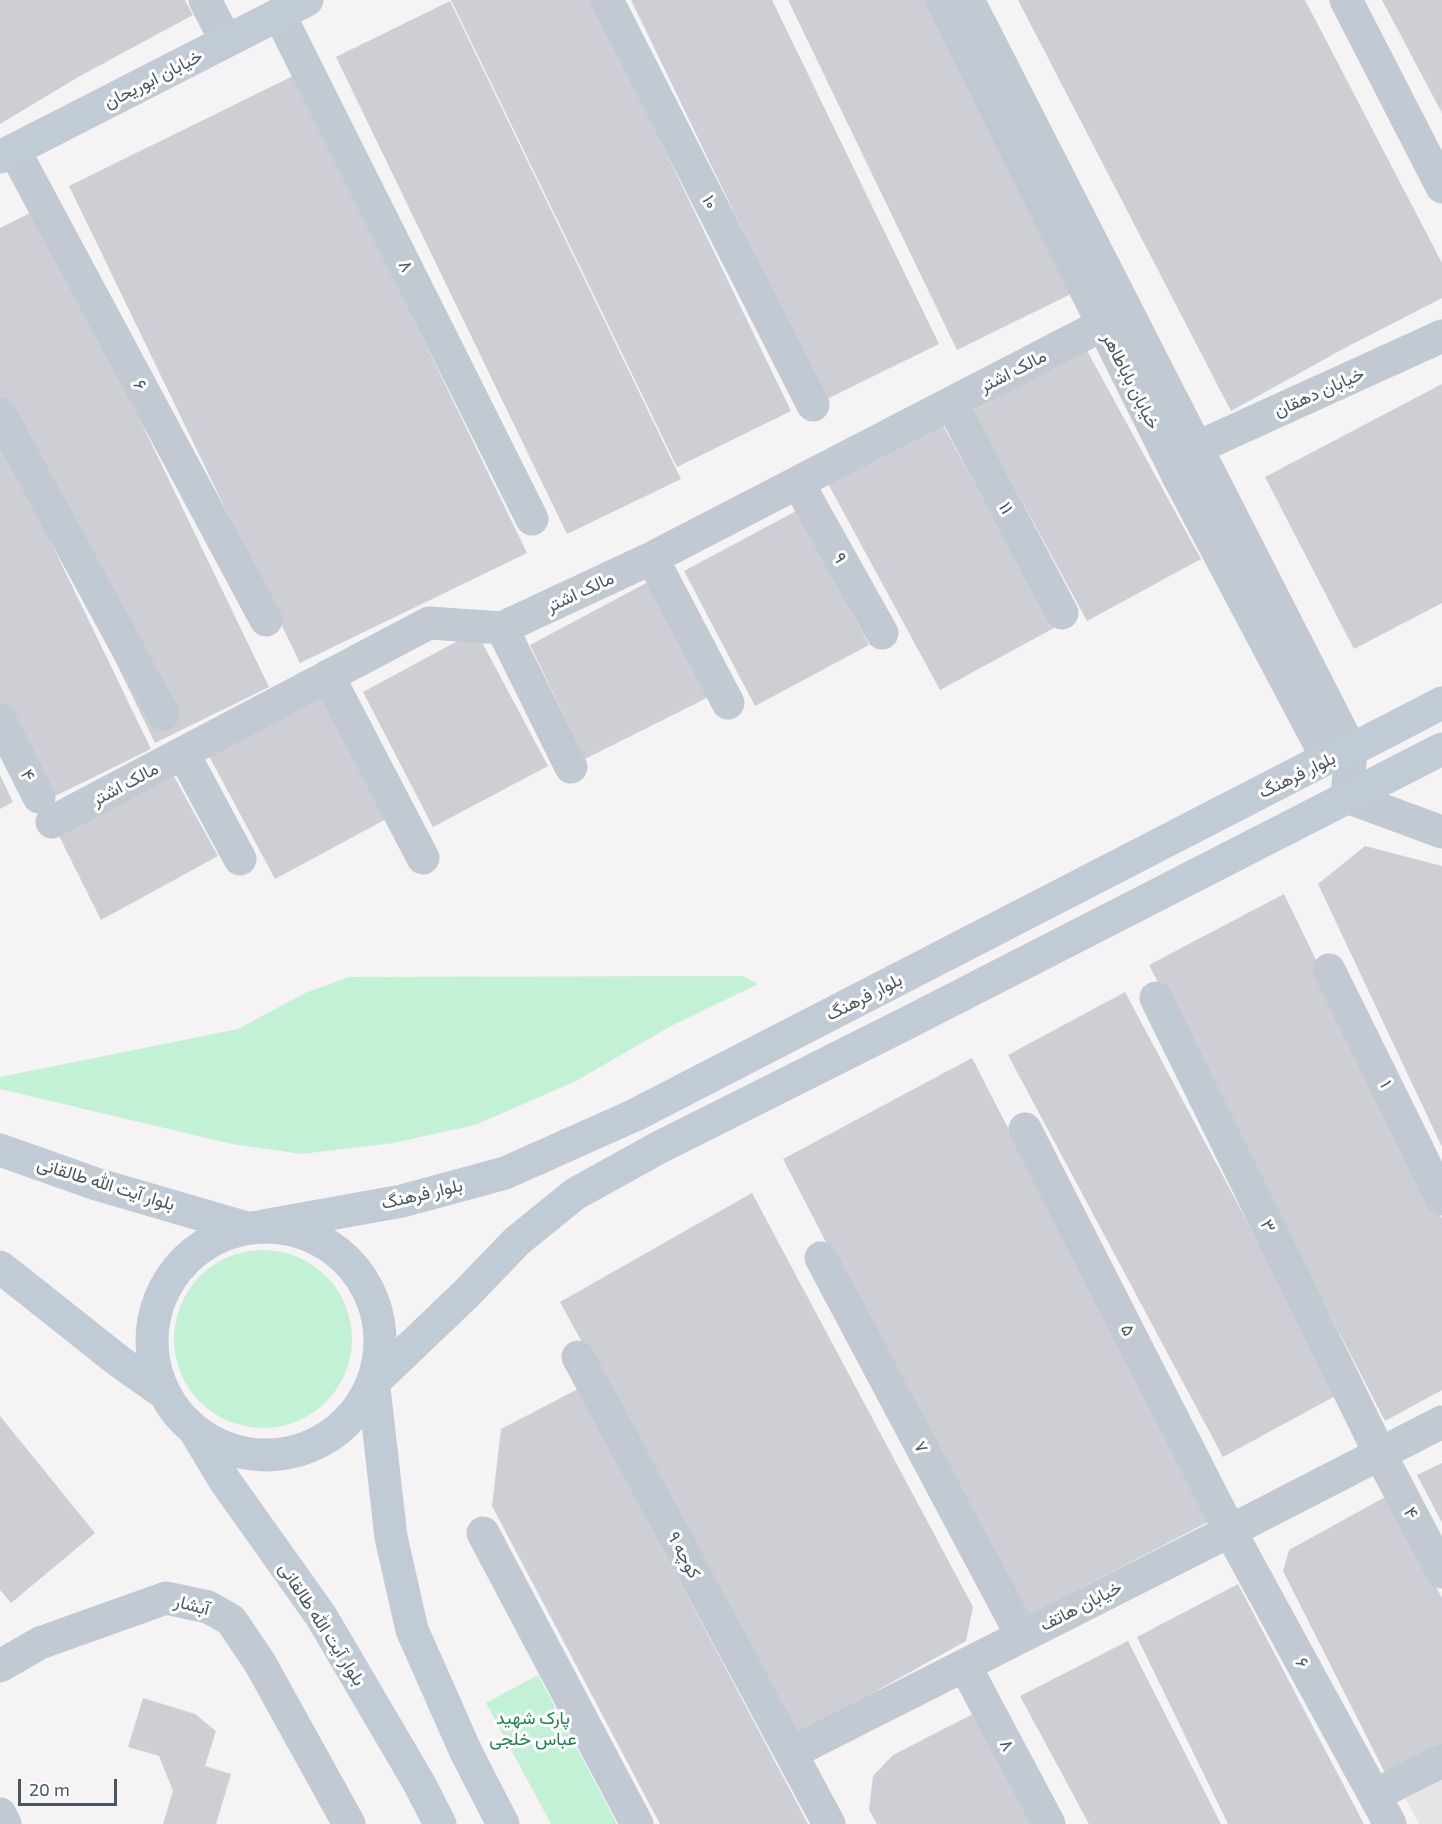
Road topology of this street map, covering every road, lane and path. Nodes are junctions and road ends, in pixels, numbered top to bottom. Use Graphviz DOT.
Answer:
graph roads {
  1 [pos="205,0"];
  2 [pos="607,0"];
  3 [pos="942,0"];
  4 [pos="968,0"];
  5 [pos="1346,0"];
  6 [pos="293,7"];
  7 [pos="226,42"];
  8 [pos="7,153"];
  9 [pos="1442,187"];
  10 [pos="1102,325"];
  11 [pos="1442,336"];
  12 [pos="951,403"];
  13 [pos="813,405"];
  14 [pos="0,414"];
  15 [pos="1196,448"];
  16 [pos="1178,476"];
  17 [pos="798,483"];
  18 [pos="532,519"];
  19 [pos="652,558"];
  20 [pos="1062,613"];
  21 [pos="266,620"];
  22 [pos="502,628"];
  23 [pos="882,633"];
  24 [pos="328,676"];
  25 [pos="1442,703"];
  26 [pos="728,704"];
  27 [pos="163,714"];
  28 [pos="0,720"];
  29 [pos="1442,749"];
  30 [pos="183,753"];
  31 [pos="1339,754"];
  32 [pos="571,767"];
  33 [pos="1347,797"];
  34 [pos="46,810"];
  35 [pos="1442,832"];
  36 [pos="423,858"];
  37 [pos="240,859"];
  38 [pos="1329,970"];
  39 [pos="1156,998"];
  40 [pos="1025,1129"];
  41 [pos="0,1150"];
  42 [pos="1442,1199"];
  43 [pos="255,1227"];
  44 [pos="821,1258"];
  45 [pos="0,1267"];
  46 [pos="578,1357"];
  47 [pos="376,1383"];
  48 [pos="164,1393"];
  49 [pos="1442,1422"];
  50 [pos="194,1429"];
  51 [pos="1380,1454"];
  52 [pos="1230,1531"];
  53 [pos="483,1533"];
  54 [pos="1442,1572"];
  55 [pos="1022,1636"];
  56 [pos="0,1666"];
  57 [pos="965,1666"];
  58 [pos="790,1753"];
  59 [pos="1442,1761"];
  60 [pos="1375,1796"];
  61 [pos="0,1814"];
  62 [pos="5,1824"];
  63 [pos="349,1824"];
  64 [pos="440,1824"];
  65 [pos="503,1824"];
  66 [pos="637,1824"];
  67 [pos="829,1824"];
  68 [pos="1049,1824"];
  69 [pos="1390,1824"];
  1 -- 7 [label="street"];
  2 -- 13 [label="street, ۱۰"];
  3 -- 10 [label="street, خیابان باباطاهر"];
  4 -- 15 [label="street, خیابان باباطاهر"];
  5 -- 9 [label="street"];
  6 -- 7 [label="main road, خیابان ابوریحان"];
  6 -- 18 [label="street, ۸"];
  7 -- 8 [label="main road, خیابان ابوریحان"];
  8 -- 21 [label="street, ۶"];
  10 -- 12 [label="street, مالک اشتر"];
  10 -- 16 [label="street, خیابان باباطاهر"];
  11 -- 15 [label="street, خیابان دهقان"];
  12 -- 17 [label="street, مالک اشتر"];
  12 -- 20 [label="street, ۱۱"];
  14 -- 27 [label="street"];
  15 -- 16 [label="street"];
  15 -- 31 [label="street, خیابان باباطاهر"];
  16 -- 31 [label="street, خیابان باباطاهر"];
  17 -- 19 [label="street, مالک اشتر"];
  17 -- 23 [label="street, ۹"];
  19 -- 22 [label="street, مالک اشتر"];
  19 -- 26 [label="street"];
  22 -- 24 [label="street, مالک اشتر"];
  22 -- 32 [label="street"];
  24 -- 30 [label="street, مالک اشتر"];
  24 -- 36 [label="street"];
  25 -- 31 [label="main road, بلوار فرهنگ"];
  28 -- 34 [label="street, ۴"];
  29 -- 33 [label="main road"];
  30 -- 34 [label="street, مالک اشتر"];
  30 -- 37 [label="street"];
  31 -- 33 [label="street"];
  31 -- 43 [label="main road, بلوار فرهنگ"];
  33 -- 35 [label="street"];
  33 -- 47 [label="main road"];
  38 -- 42 [label="street, ۱"];
  39 -- 51 [label="street, ۳"];
  40 -- 52 [label="street, ۵"];
  41 -- 43 [label="main road, بلوار آیت الله طالقانی"];
  43 -- 47 [label="main road, بلوار آیت الله طالقانی"];
  43 -- 48 [label="main road, بلوار فرهنگ"];
  44 -- 55 [label="street, ۷"];
  45 -- 48 [label="main road"];
  46 -- 58 [label="street, کوچه ۹"];
  47 -- 50 [label="main road"];
  47 -- 65 [label="main road"];
  48 -- 50 [label="main road"];
  49 -- 51 [label="street, خیابان هاتف"];
  50 -- 64 [label="main road, بلوار آیت الله طالقانی"];
  51 -- 52 [label="street, خیابان هاتف"];
  51 -- 54 [label="street, ۴"];
  52 -- 55 [label="street, خیابان هاتف"];
  52 -- 60 [label="street, ۶"];
  53 -- 66 [label="street"];
  55 -- 57 [label="street, خیابان هاتف"];
  56 -- 63 [label="street, آبشار"];
  57 -- 58 [label="street, خیابان هاتف"];
  57 -- 68 [label="street, ۸"];
  58 -- 67 [label="street"];
  59 -- 60 [label="street"];
  60 -- 69 [label="street, ۶"];
  61 -- 62 [label="street"];
}
